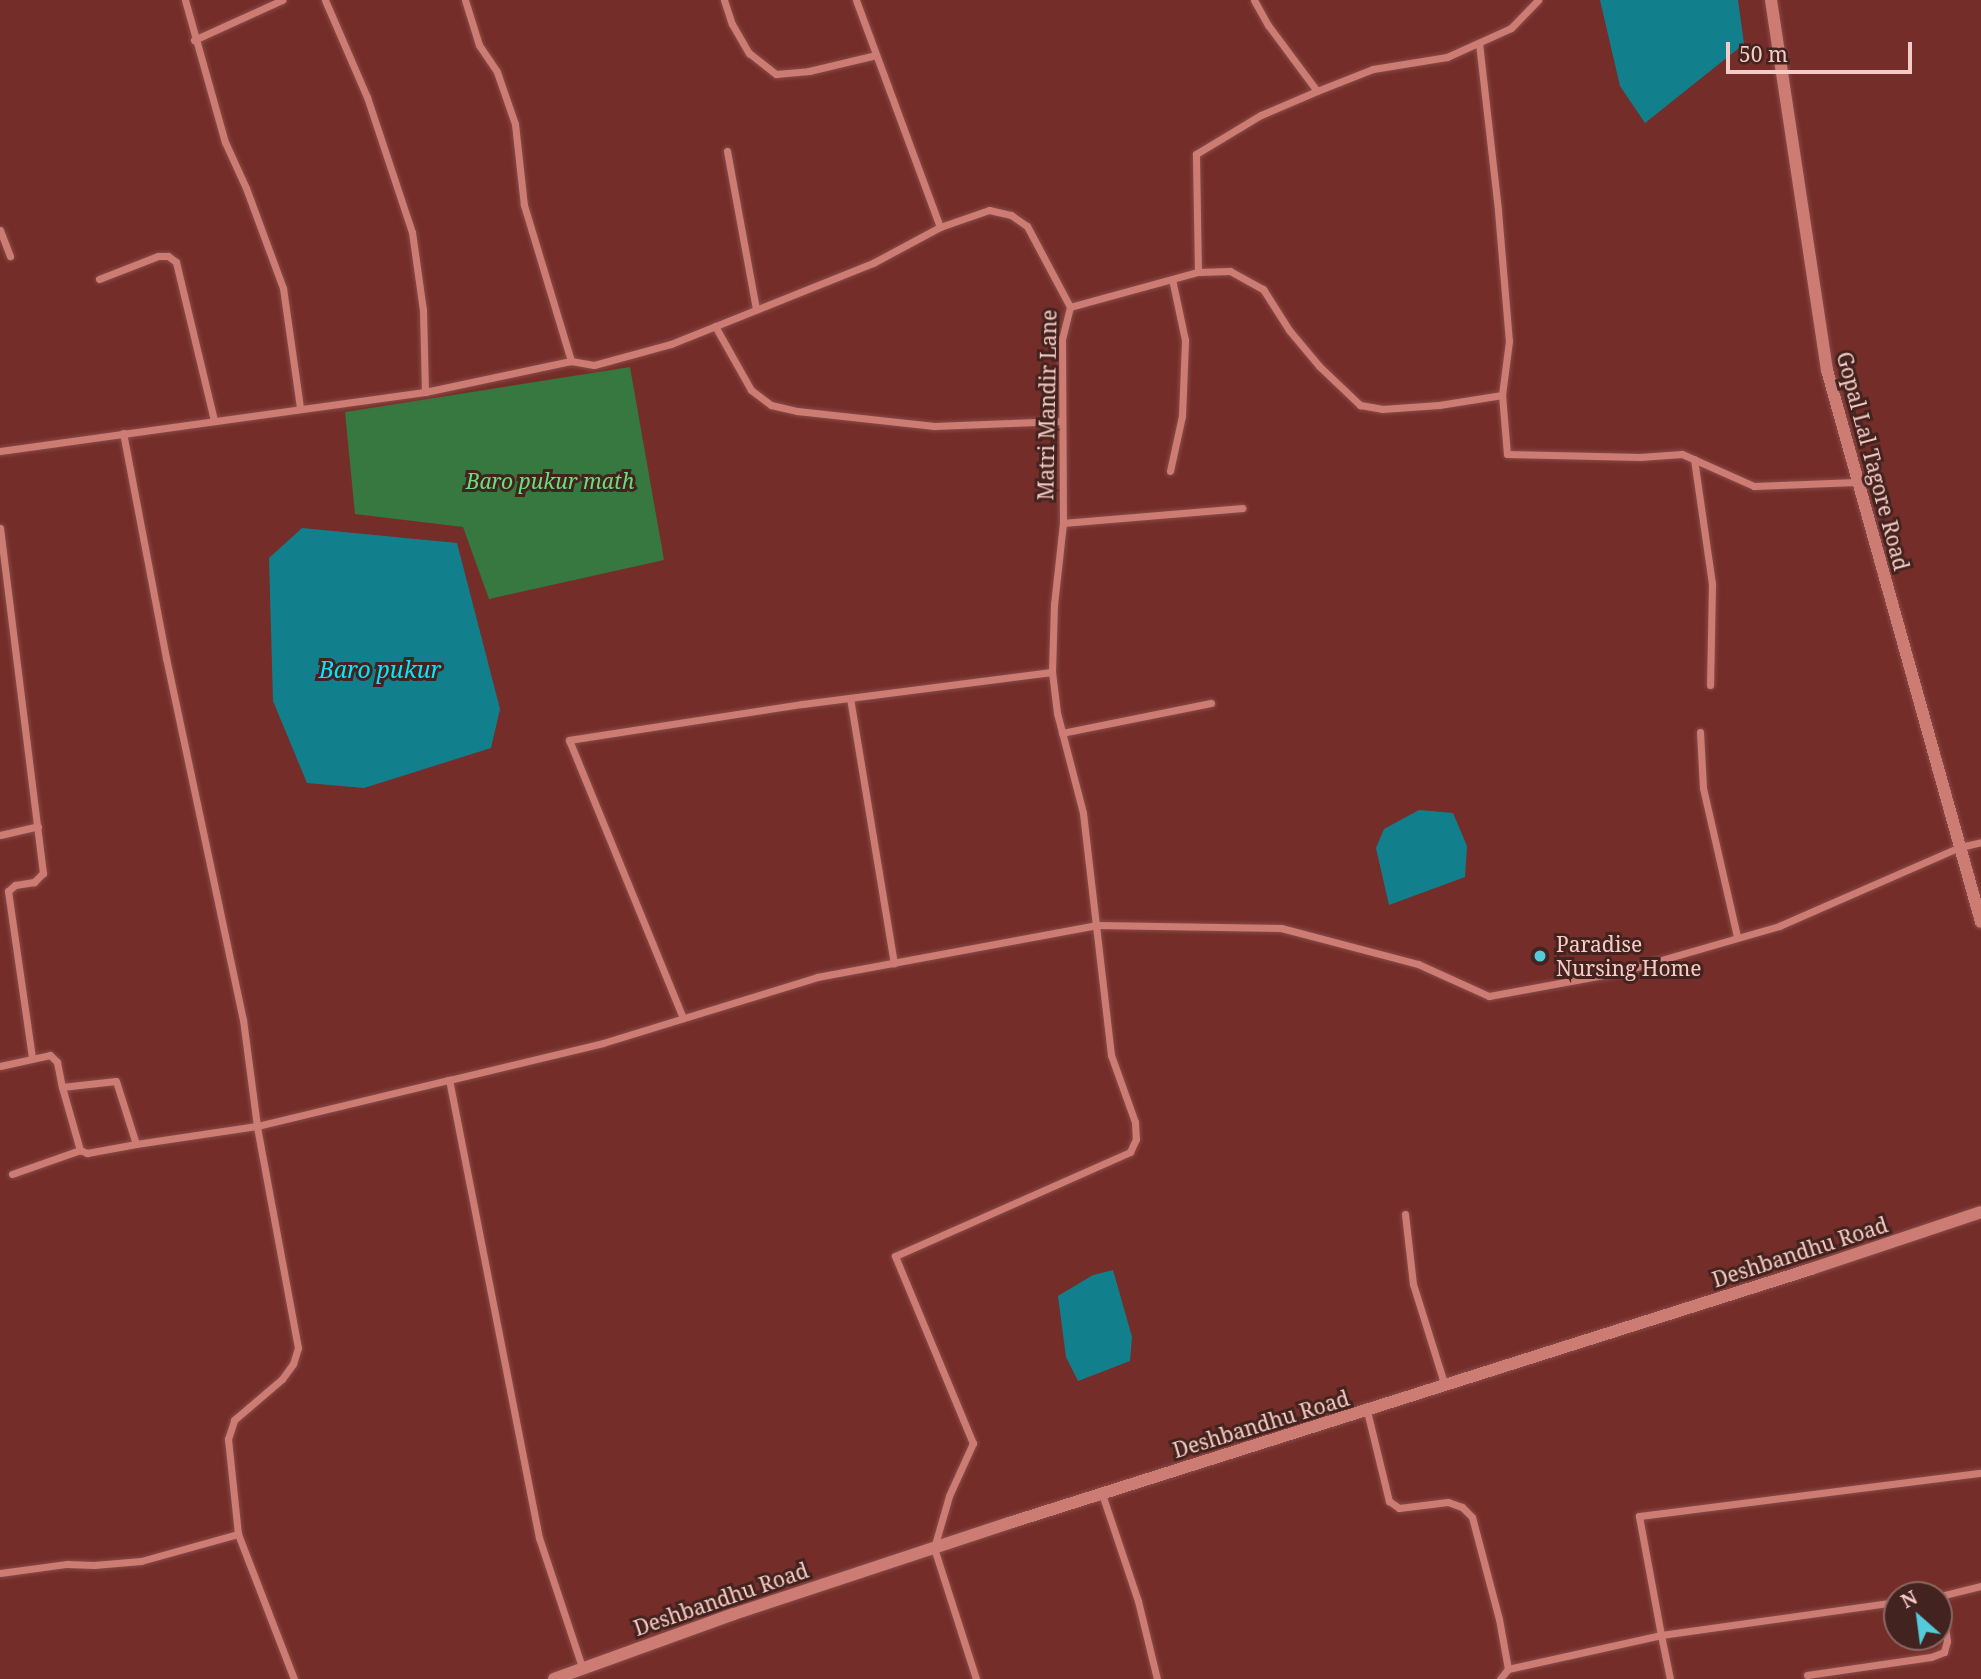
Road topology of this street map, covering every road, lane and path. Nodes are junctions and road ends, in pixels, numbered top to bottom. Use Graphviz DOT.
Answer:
graph roads {
  1 [pos="185,0"];
  2 [pos="282,0"];
  3 [pos="325,0"];
  4 [pos="465,0"];
  5 [pos="724,0"];
  6 [pos="856,0"];
  7 [pos="1254,0"];
  8 [pos="1538,0"];
  9 [pos="1770,0"];
  10 [pos="194,40"];
  11 [pos="1479,43"];
  12 [pos="876,55"];
  13 [pos="1317,91"];
  14 [pos="727,151"];
  15 [pos="940,226"];
  16 [pos="0,230"];
  17 [pos="10,256"];
  18 [pos="1198,272"];
  19 [pos="99,279"];
  20 [pos="1172,279"];
  21 [pos="1070,307"];
  22 [pos="756,309"];
  23 [pos="715,326"];
  24 [pos="571,361"];
  25 [pos="425,392"];
  26 [pos="1502,395"];
  27 [pos="300,408"];
  28 [pos="214,420"];
  29 [pos="1062,421"];
  30 [pos="123,433"];
  31 [pos="0,451"];
  32 [pos="1694,459"];
  33 [pos="1170,471"];
  34 [pos="1856,482"];
  35 [pos="1242,508"];
  36 [pos="1063,523"];
  37 [pos="0,528"];
  38 [pos="1052,673"];
  39 [pos="1710,685"];
  40 [pos="849,698"];
  41 [pos="1211,703"];
  42 [pos="1700,732"];
  43 [pos="1062,733"];
  44 [pos="38,826"];
  45 [pos="0,835"];
  46 [pos="1981,842"];
  47 [pos="1960,847"];
  48 [pos="1981,922"];
  49 [pos="1097,925"];
  50 [pos="1737,937"];
  51 [pos="894,963"];
  52 [pos="683,1018"];
  53 [pos="32,1058"];
  54 [pos="0,1066"];
  55 [pos="449,1080"];
  56 [pos="62,1087"];
  57 [pos="257,1126"];
  58 [pos="136,1144"];
  59 [pos="80,1150"];
  60 [pos="12,1174"];
  61 [pos="1981,1212"];
  62 [pos="1405,1214"];
  63 [pos="1445,1386"];
  64 [pos="1367,1411"];
  65 [pos="1981,1474"];
  66 [pos="1102,1494"];
  67 [pos="238,1534"];
  68 [pos="934,1548"];
  69 [pos="0,1573"];
  70 [pos="1981,1586"];
  71 [pos="1953,1593"];
  72 [pos="1883,1604"];
  73 [pos="1661,1635"];
  74 [pos="1944,1651"];
  75 [pos="582,1667"];
  76 [pos="1508,1669"];
  77 [pos="1807,1675"];
  78 [pos="294,1679"];
  79 [pos="554,1679"];
  80 [pos="976,1679"];
  81 [pos="1157,1679"];
  82 [pos="1500,1679"];
  83 [pos="1670,1679"];
  1 -- 10 [label="street"];
  2 -- 10 [label="street"];
  3 -- 25 [label="street"];
  4 -- 24 [label="street"];
  5 -- 12 [label="street"];
  6 -- 12 [label="street"];
  7 -- 13 [label="street"];
  8 -- 11 [label="street"];
  9 -- 34 [label="street, Gopal Lal Tagore Road"];
  10 -- 27 [label="street"];
  11 -- 13 [label="street"];
  11 -- 26 [label="street"];
  12 -- 15 [label="street"];
  13 -- 18 [label="street"];
  14 -- 22 [label="street"];
  15 -- 21 [label="street, Matri Mandir Lane"];
  15 -- 22 [label="street, Matri Mandir Lane"];
  16 -- 17 [label="street"];
  18 -- 20 [label="street"];
  18 -- 26 [label="street"];
  19 -- 28 [label="street"];
  20 -- 21 [label="street"];
  20 -- 33 [label="street"];
  21 -- 29 [label="street, Matri Mandir Lane"];
  22 -- 23 [label="street, Matri Mandir Lane"];
  23 -- 24 [label="street, Matri Mandir Lane"];
  23 -- 29 [label="street"];
  24 -- 25 [label="street, Matri Mandir Lane"];
  25 -- 27 [label="street, Matri Mandir Lane"];
  26 -- 32 [label="street"];
  27 -- 28 [label="street, Matri Mandir Lane"];
  28 -- 30 [label="street, Matri Mandir Lane"];
  29 -- 36 [label="street, Matri Mandir Lane"];
  30 -- 31 [label="street, Matri Mandir Lane"];
  30 -- 57 [label="street"];
  32 -- 34 [label="street"];
  32 -- 39 [label="street"];
  34 -- 47 [label="street, Gopal Lal Tagore Road"];
  35 -- 36 [label="street"];
  36 -- 38 [label="street, Matri Mandir Lane"];
  37 -- 44 [label="street"];
  38 -- 40 [label="street"];
  38 -- 43 [label="street, Matri Mandir Lane"];
  40 -- 51 [label="street"];
  40 -- 52 [label="street"];
  41 -- 43 [label="street"];
  42 -- 50 [label="street"];
  43 -- 49 [label="street, Matri Mandir Lane"];
  44 -- 45 [label="street"];
  44 -- 53 [label="street"];
  46 -- 47 [label="street"];
  47 -- 48 [label="street, Gopal Lal Tagore Road"];
  47 -- 50 [label="street"];
  49 -- 50 [label="street"];
  49 -- 51 [label="street"];
  49 -- 68 [label="street, Matri Mandir Lane"];
  51 -- 52 [label="street"];
  52 -- 55 [label="street"];
  53 -- 54 [label="street"];
  53 -- 56 [label="street"];
  55 -- 57 [label="street"];
  55 -- 75 [label="street"];
  56 -- 58 [label="street"];
  56 -- 59 [label="street"];
  57 -- 58 [label="street"];
  57 -- 67 [label="street"];
  58 -- 59 [label="street"];
  59 -- 60 [label="street"];
  61 -- 63 [label="street, Deshbandhu Road"];
  62 -- 63 [label="street"];
  63 -- 64 [label="street, Deshbandhu Road"];
  64 -- 66 [label="street, Deshbandhu Road"];
  64 -- 76 [label="street"];
  65 -- 73 [label="street"];
  66 -- 68 [label="street, Deshbandhu Road"];
  66 -- 81 [label="street"];
  67 -- 69 [label="street"];
  67 -- 78 [label="street"];
  68 -- 75 [label="street, Deshbandhu Road"];
  68 -- 80 [label="street"];
  70 -- 71 [label="street"];
  72 -- 73 [label="street"];
  73 -- 76 [label="street"];
  73 -- 83 [label="street"];
  74 -- 77 [label="street"];
  75 -- 79 [label="street, Deshbandhu Road"];
  76 -- 82 [label="street"];
}
